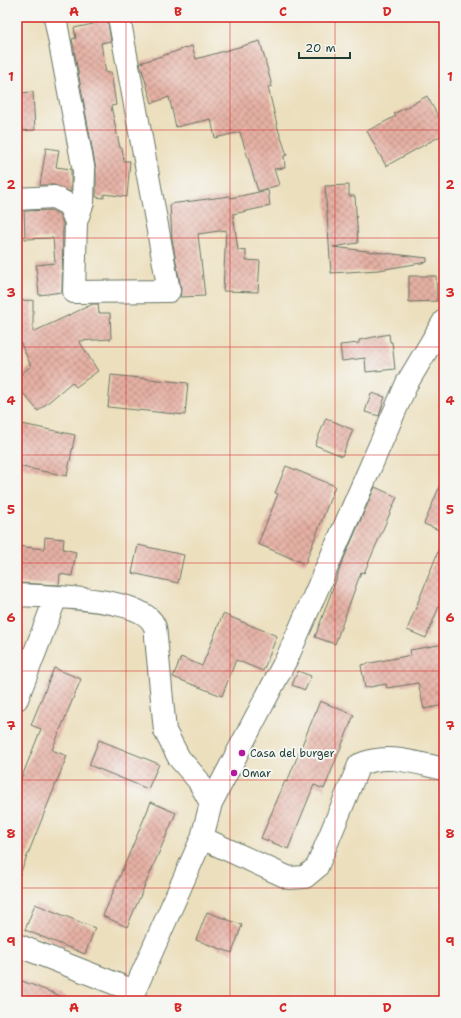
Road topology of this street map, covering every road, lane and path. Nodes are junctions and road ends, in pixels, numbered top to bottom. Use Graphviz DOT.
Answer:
graph roads {
  1 [pos="55,17"];
  2 [pos="119,17"];
  3 [pos="17,199"];
  4 [pos="76,222"];
  5 [pos="444,321"];
  6 [pos="17,595"];
  7 [pos="56,598"];
  8 [pos="17,700"];
  9 [pos="444,769"];
  10 [pos="211,803"];
  11 [pos="202,838"];
  12 [pos="17,945"];
  13 [pos="132,996"];
  1 -- 4 [label="street"];
  2 -- 4 [label="street"];
  3 -- 4 [label="street"];
  5 -- 10 [label="street"];
  6 -- 7 [label="street"];
  7 -- 8 [label="street"];
  7 -- 10 [label="street"];
  9 -- 11 [label="street"];
  10 -- 11 [label="street"];
  11 -- 13 [label="street"];
  12 -- 13 [label="street"];
}
